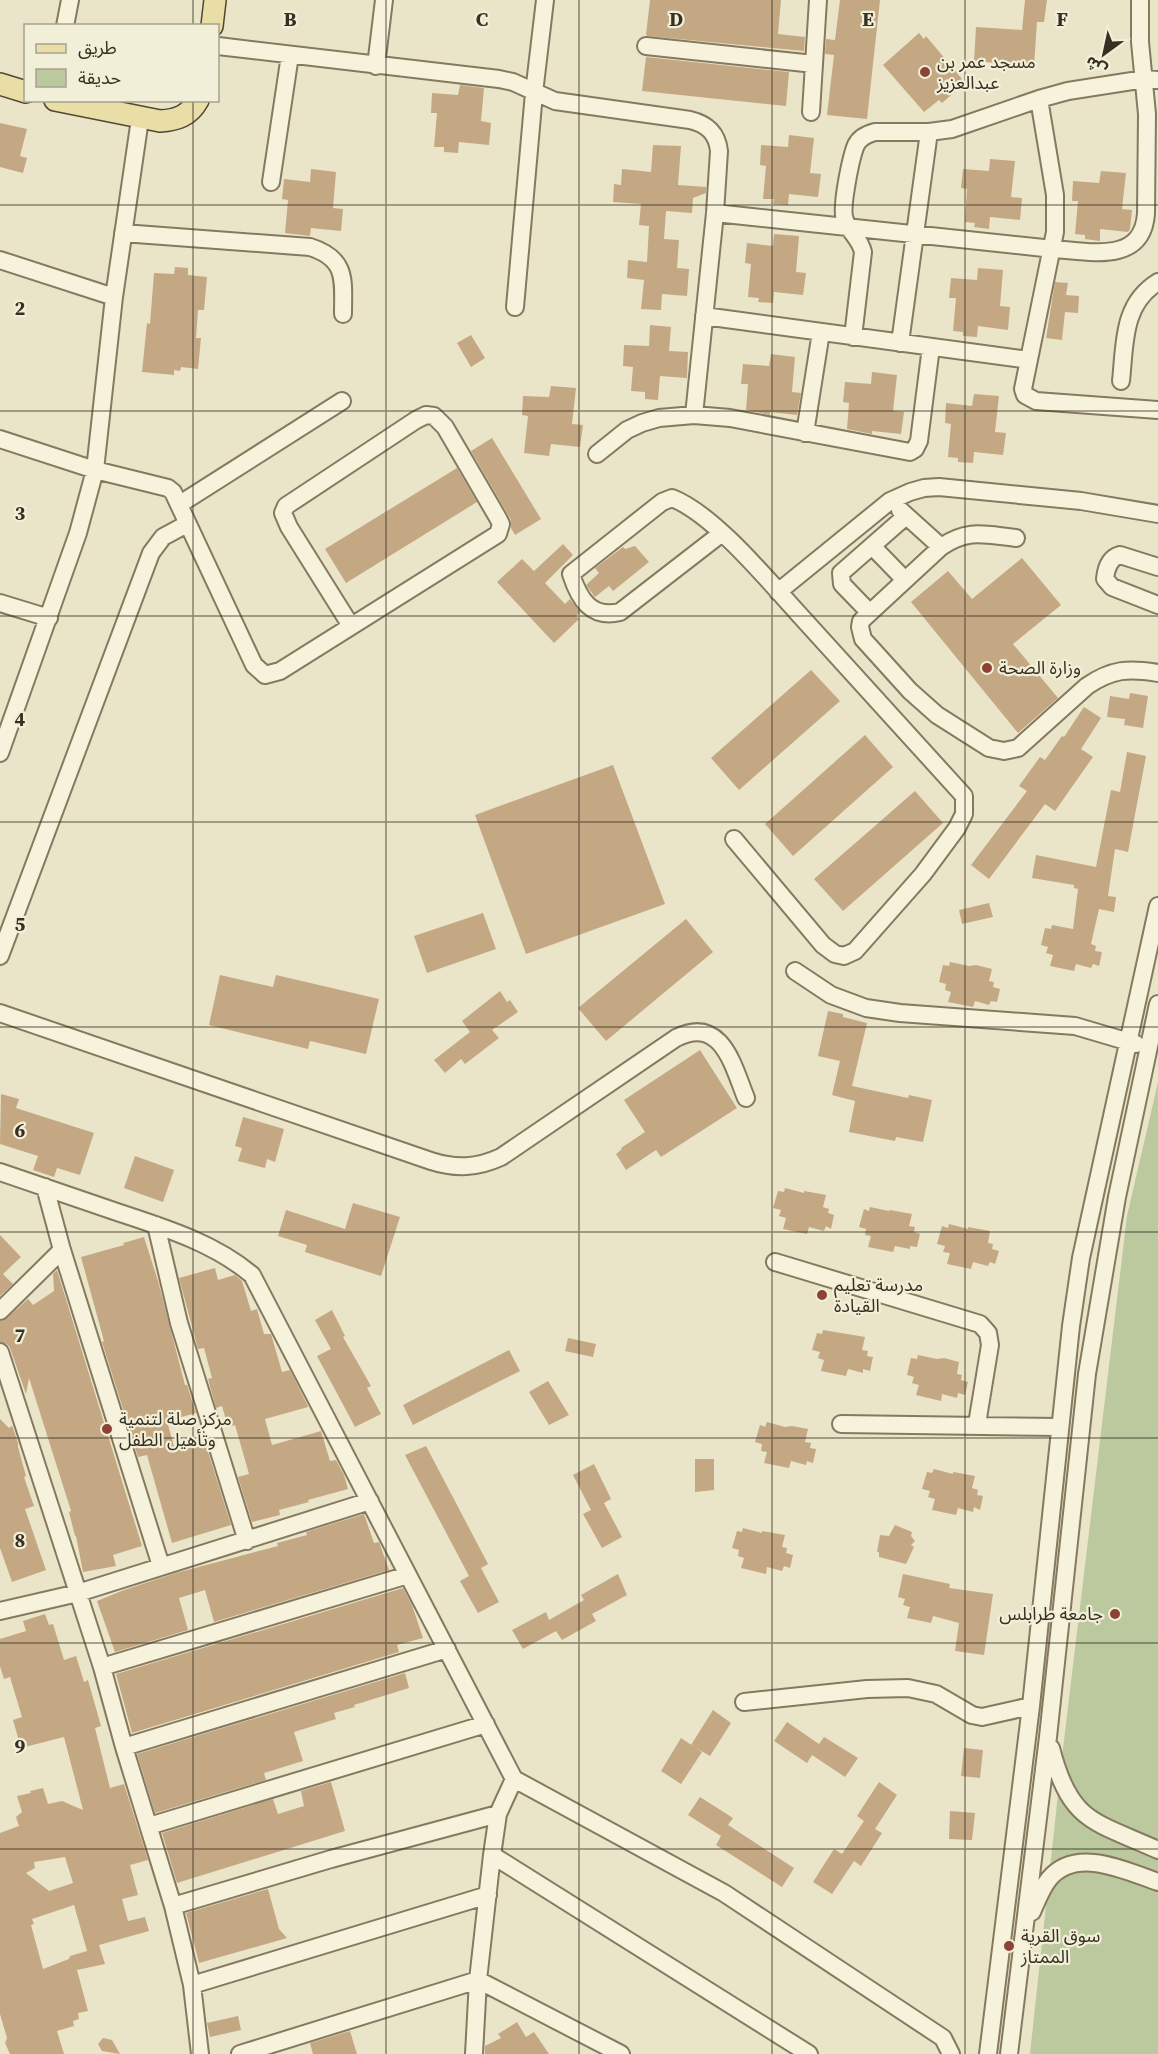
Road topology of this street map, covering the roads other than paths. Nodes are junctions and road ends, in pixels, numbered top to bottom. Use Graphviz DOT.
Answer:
graph roads {
  1 [pos="70,0"];
  2 [pos="215,0"];
  3 [pos="384,0"];
  4 [pos="545,0"];
  5 [pos="818,0"];
  6 [pos="1140,0"];
  7 [pos="65,24"];
  8 [pos="212,24"];
  9 [pos="219,46"];
  10 [pos="646,46"];
  11 [pos="290,56"];
  12 [pos="814,64"];
  13 [pos="376,66"];
  14 [pos="1151,79"];
  15 [pos="0,84"];
  16 [pos="24,91"];
  17 [pos="534,93"];
  18 [pos="1039,99"];
  19 [pos="64,102"];
  20 [pos="196,102"];
  21 [pos="811,112"];
  22 [pos="140,118"];
  23 [pos="929,132"];
  24 [pos="271,182"];
  25 [pos="716,213"];
  26 [pos="849,228"];
  27 [pos="123,233"];
  28 [pos="915,234"];
  29 [pos="1053,249"];
  30 [pos="0,260"];
  31 [pos="1158,282"];
  32 [pos="114,297"];
  33 [pos="515,307"];
  34 [pos="343,314"];
  35 [pos="704,316"];
  36 [pos="821,332"];
  37 [pos="854,337"];
  38 [pos="900,343"];
  39 [pos="931,347"];
  40 [pos="1029,360"];
  41 [pos="1121,381"];
  42 [pos="342,401"];
  43 [pos="1158,410"];
  44 [pos="694,415"];
  45 [pos="805,433"];
  46 [pos="0,439"];
  47 [pos="597,453"];
  48 [pos="95,470"];
  49 [pos="890,501"];
  50 [pos="180,504"];
  51 [pos="1158,514"];
  52 [pos="906,516"];
  53 [pos="187,524"];
  54 [pos="722,533"];
  55 [pos="1016,538"];
  56 [pos="872,546"];
  57 [pos="941,547"];
  58 [pos="1158,567"];
  59 [pos="905,580"];
  60 [pos="778,592"];
  61 [pos="0,603"];
  62 [pos="1158,605"];
  63 [pos="869,612"];
  64 [pos="49,618"];
  65 [pos="351,626"];
  66 [pos="1158,673"];
  67 [pos="0,753"];
  68 [pos="735,839"];
  69 [pos="1158,906"];
  70 [pos="0,956"];
  71 [pos="795,971"];
  72 [pos="1158,1004"];
  73 [pos="0,1013"];
  74 [pos="1127,1042"];
  75 [pos="1148,1048"];
  76 [pos="746,1098"];
  77 [pos="0,1172"];
  78 [pos="45,1188"];
  79 [pos="156,1225"];
  80 [pos="62,1250"];
  81 [pos="775,1262"];
  82 [pos="0,1311"];
  83 [pos="0,1352"];
  84 [pos="841,1424"];
  85 [pos="977,1425"];
  86 [pos="1060,1427"];
  87 [pos="370,1501"];
  88 [pos="248,1540"];
  89 [pos="161,1566"];
  90 [pos="408,1575"];
  91 [pos="78,1593"];
  92 [pos="0,1611"];
  93 [pos="447,1649"];
  94 [pos="102,1667"];
  95 [pos="744,1702"];
  96 [pos="1031,1706"];
  97 [pos="486,1724"];
  98 [pos="1048,1737"];
  99 [pos="124,1747"];
  100 [pos="514,1779"];
  101 [pos="498,1814"];
  102 [pos="149,1826"];
  103 [pos="1158,1850"];
  104 [pos="492,1855"];
  105 [pos="1157,1878"];
  106 [pos="488,1895"];
  107 [pos="173,1906"];
  108 [pos="1023,1935"];
  109 [pos="478,1980"];
  110 [pos="192,1985"];
  111 [pos="610,2052"];
  112 [pos="200,2054"];
  113 [pos="240,2054"];
  114 [pos="474,2054"];
  115 [pos="809,2054"];
  116 [pos="951,2054"];
  117 [pos="988,2054"];
  118 [pos="1009,2054"];
  1 -- 7 [label="street"];
  2 -- 8 [label="main road"];
  3 -- 13 [label="street"];
  4 -- 17 [label="street"];
  5 -- 12 [label="street"];
  6 -- 14 [label="street"];
  9 -- 11 [label="street"];
  10 -- 12 [label="street"];
  11 -- 13 [label="street"];
  11 -- 24 [label="street"];
  12 -- 21 [label="street"];
  13 -- 17 [label="street"];
  14 -- 18 [label="street"];
  14 -- 29 [label="street"];
  15 -- 16 [label="main road"];
  17 -- 25 [label="street"];
  17 -- 33 [label="street"];
  18 -- 23 [label="street"];
  18 -- 29 [label="street"];
  19 -- 22 [label="main road"];
  20 -- 22 [label="main road"];
  22 -- 27 [label="street"];
  23 -- 26 [label="street"];
  23 -- 28 [label="street"];
  25 -- 26 [label="street"];
  25 -- 35 [label="street"];
  26 -- 28 [label="street"];
  26 -- 37 [label="street"];
  27 -- 32 [label="street"];
  27 -- 34 [label="street"];
  28 -- 29 [label="street"];
  28 -- 38 [label="street"];
  29 -- 40 [label="street"];
  30 -- 32 [label="street"];
  31 -- 41 [label="street"];
  32 -- 48 [label="street"];
  35 -- 36 [label="street"];
  35 -- 44 [label="street"];
  36 -- 37 [label="street"];
  36 -- 45 [label="street"];
  37 -- 38 [label="street"];
  38 -- 39 [label="street"];
  39 -- 40 [label="street"];
  39 -- 45 [label="street"];
  40 -- 43 [label="street"];
  42 -- 50 [label="street"];
  44 -- 45 [label="street"];
  44 -- 47 [label="street"];
  46 -- 48 [label="street"];
  48 -- 50 [label="street"];
  48 -- 64 [label="street"];
  49 -- 51 [label="street"];
  49 -- 52 [label="street"];
  49 -- 60 [label="street"];
  50 -- 53 [label="street"];
  52 -- 56 [label="street"];
  52 -- 57 [label="street"];
  53 -- 65 [label="street"];
  53 -- 70 [label="street"];
  54 -- 54 [label="street"];
  54 -- 60 [label="street"];
  55 -- 57 [label="street"];
  56 -- 59 [label="street"];
  56 -- 63 [label="street"];
  57 -- 59 [label="street"];
  58 -- 62 [label="street"];
  59 -- 63 [label="street"];
  60 -- 68 [label="street"];
  61 -- 64 [label="street"];
  63 -- 66 [label="street"];
  64 -- 67 [label="street"];
  65 -- 65 [label="street"];
  69 -- 74 [label="street"];
  71 -- 74 [label="street"];
  72 -- 75 [label="street"];
  73 -- 76 [label="street"];
  74 -- 75 [label="street"];
  74 -- 86 [label="street"];
  75 -- 98 [label="street"];
  77 -- 78 [label="street"];
  78 -- 79 [label="street"];
  78 -- 80 [label="street"];
  79 -- 87 [label="street"];
  79 -- 88 [label="street"];
  80 -- 82 [label="street"];
  80 -- 89 [label="street"];
  81 -- 85 [label="street"];
  83 -- 91 [label="street"];
  84 -- 85 [label="street"];
  85 -- 86 [label="street"];
  86 -- 96 [label="street"];
  87 -- 88 [label="street"];
  87 -- 90 [label="street"];
  88 -- 89 [label="street"];
  89 -- 91 [label="street"];
  90 -- 93 [label="street"];
  90 -- 94 [label="street"];
  91 -- 92 [label="street"];
  91 -- 94 [label="street"];
  93 -- 97 [label="street"];
  93 -- 99 [label="street"];
  94 -- 99 [label="street"];
  95 -- 96 [label="street"];
  96 -- 117 [label="street"];
  97 -- 100 [label="street"];
  97 -- 102 [label="street"];
  98 -- 103 [label="street"];
  98 -- 108 [label="street"];
  99 -- 102 [label="street"];
  100 -- 101 [label="street"];
  100 -- 116 [label="street"];
  101 -- 104 [label="street"];
  101 -- 107 [label="street"];
  102 -- 107 [label="street"];
  104 -- 106 [label="street"];
  104 -- 115 [label="street"];
  105 -- 108 [label="street"];
  106 -- 109 [label="street"];
  106 -- 110 [label="street"];
  107 -- 110 [label="street"];
  108 -- 118 [label="street"];
  109 -- 111 [label="street"];
  109 -- 113 [label="street"];
  109 -- 114 [label="street"];
  110 -- 112 [label="street"];
}
